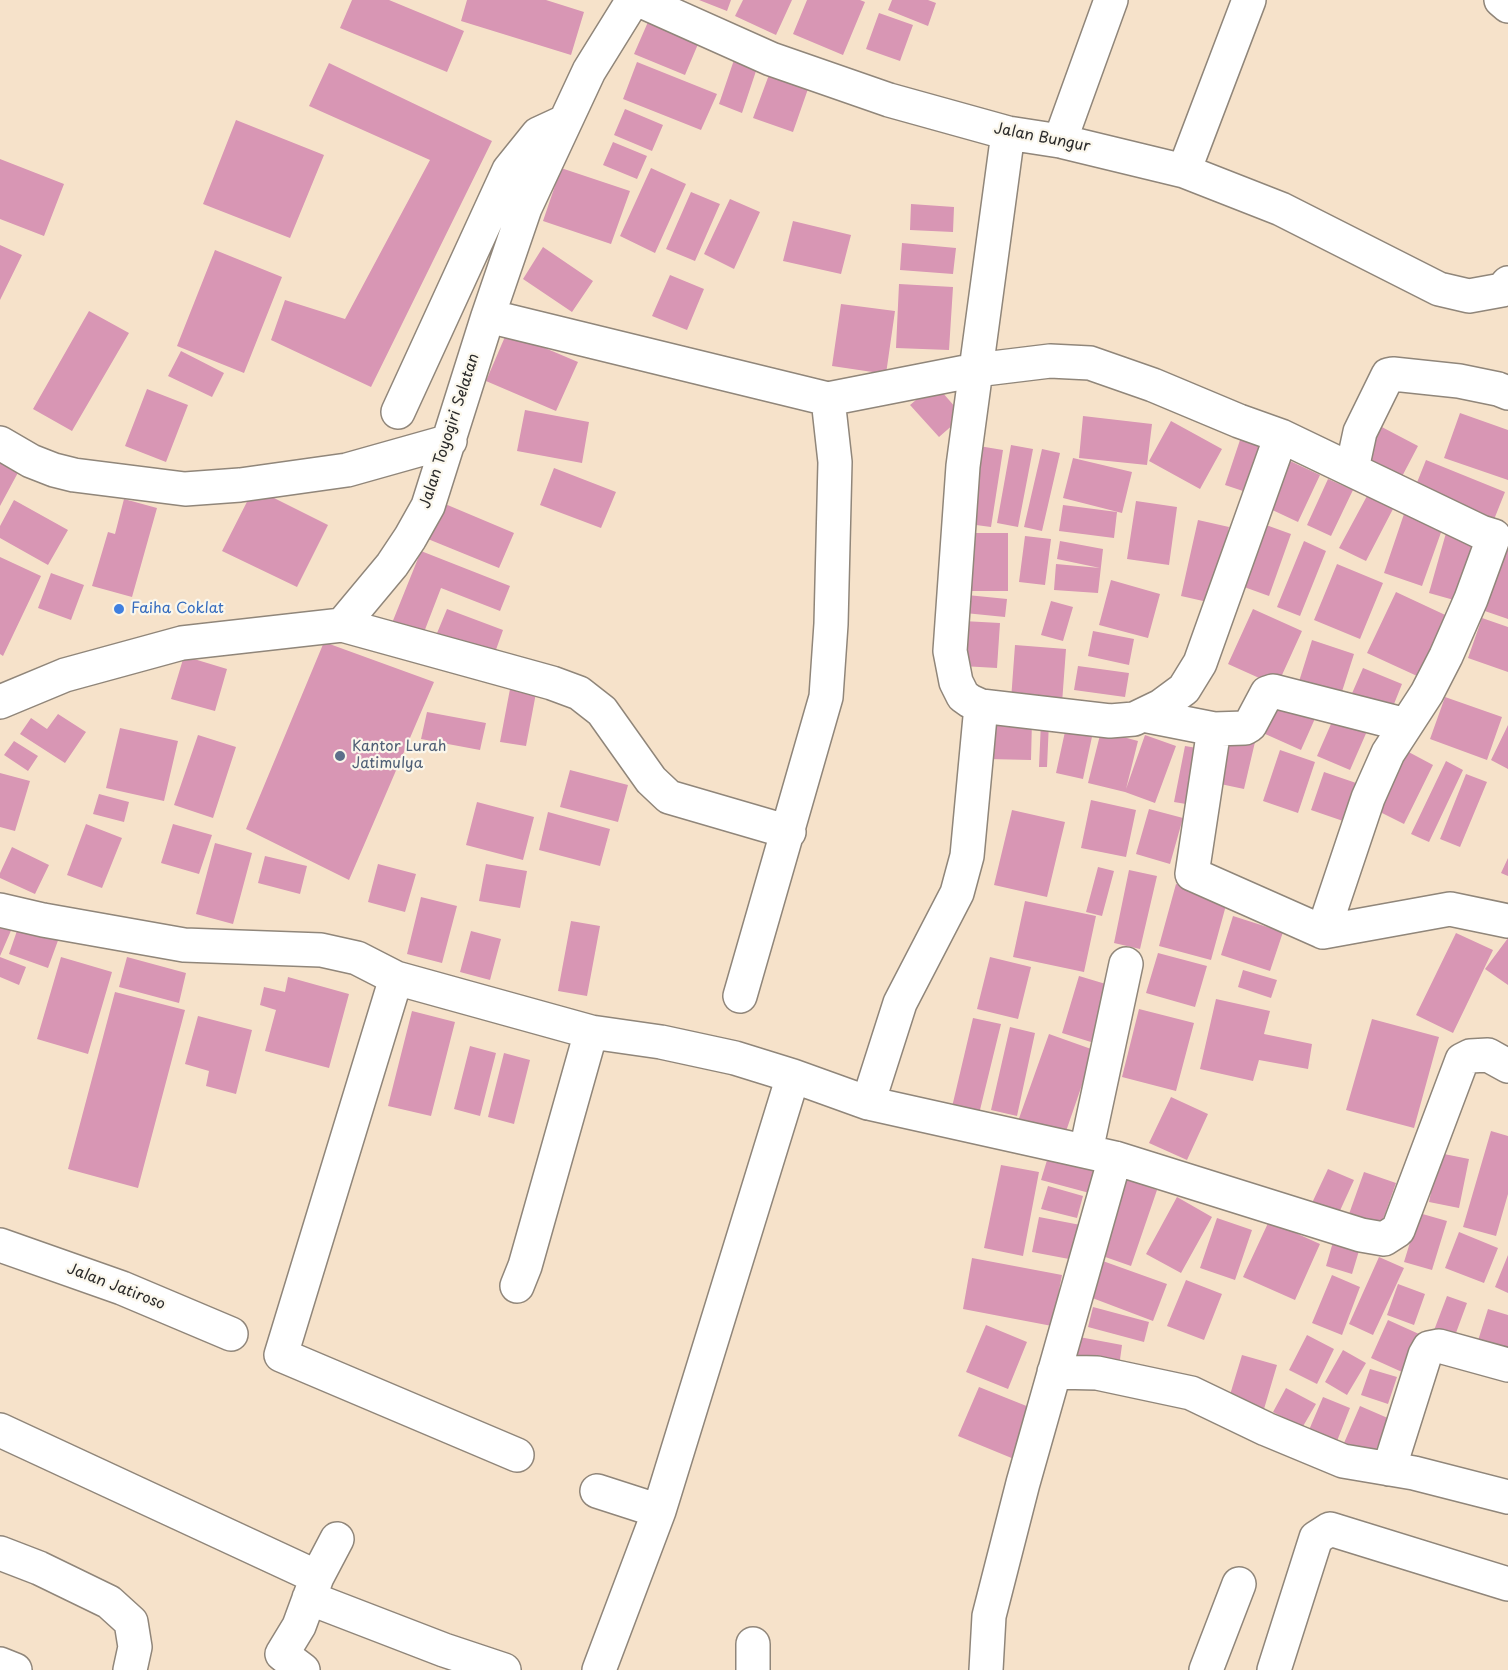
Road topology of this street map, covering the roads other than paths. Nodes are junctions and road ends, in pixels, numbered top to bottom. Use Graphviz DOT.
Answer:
graph roads {
  1 [pos="633,0"];
  2 [pos="639,0"];
  3 [pos="1111,0"];
  4 [pos="1250,0"];
  5 [pos="1501,0"];
  6 [pos="1508,6"];
  7 [pos="564,122"];
  8 [pos="1008,133"];
  9 [pos="1060,141"];
  10 [pos="1184,171"];
  11 [pos="1508,283"];
  12 [pos="488,316"];
  13 [pos="976,370"];
  14 [pos="1508,393"];
  15 [pos="828,399"];
  16 [pos="398,412"];
  17 [pos="1281,436"];
  18 [pos="450,441"];
  19 [pos="0,443"];
  20 [pos="1352,469"];
  21 [pos="1501,538"];
  22 [pos="342,625"];
  23 [pos="0,702"];
  24 [pos="981,706"];
  25 [pos="1143,715"];
  26 [pos="1406,725"];
  27 [pos="1214,729"];
  28 [pos="789,832"];
  29 [pos="0,910"];
  30 [pos="1508,921"];
  31 [pos="1323,932"];
  32 [pos="1126,964"];
  33 [pos="396,978"];
  34 [pos="740,996"];
  35 [pos="591,1032"];
  36 [pos="1508,1066"];
  37 [pos="793,1076"];
  38 [pos="868,1103"];
  39 [pos="1101,1155"];
  40 [pos="0,1245"];
  41 [pos="517,1286"];
  42 [pos="231,1334"];
  43 [pos="1508,1365"];
  44 [pos="1054,1372"];
  45 [pos="0,1430"];
  46 [pos="517,1455"];
  47 [pos="1389,1469"];
  48 [pos="597,1491"];
  49 [pos="1508,1497"];
  50 [pos="659,1511"];
  51 [pos="337,1539"];
  52 [pos="0,1553"];
  53 [pos="1239,1584"];
  54 [pos="1508,1584"];
  55 [pos="313,1587"];
  56 [pos="0,1664"];
  57 [pos="286,1665"];
  58 [pos="15,1670"];
  59 [pos="130,1670"];
  60 [pos="504,1670"];
  61 [pos="599,1670"];
  62 [pos="986,1670"];
  63 [pos="1206,1670"];
  64 [pos="1274,1670"];
  1 -- 7 [label="street, Jalan Toyogiri Selatan"];
  2 -- 8 [label="street, Jalan Bungur"];
  3 -- 9 [label="street"];
  4 -- 10 [label="street"];
  5 -- 6 [label="street"];
  7 -- 12 [label="street, Jalan Toyogiri Selatan"];
  7 -- 16 [label="street"];
  8 -- 9 [label="street, Jalan Bungur"];
  8 -- 13 [label="street"];
  9 -- 10 [label="street, Jalan Bungur"];
  10 -- 11 [label="street, Jalan Bungur"];
  12 -- 15 [label="street"];
  12 -- 18 [label="street, Jalan Toyogiri Selatan"];
  13 -- 15 [label="street"];
  13 -- 17 [label="street"];
  13 -- 24 [label="street"];
  14 -- 20 [label="street"];
  15 -- 28 [label="street"];
  17 -- 20 [label="street"];
  17 -- 25 [label="street"];
  18 -- 19 [label="street"];
  18 -- 22 [label="street, Jalan Toyogiri Selatan"];
  20 -- 21 [label="street"];
  21 -- 26 [label="street"];
  22 -- 23 [label="street"];
  22 -- 28 [label="street"];
  24 -- 25 [label="street"];
  24 -- 38 [label="street"];
  25 -- 27 [label="street"];
  26 -- 27 [label="street"];
  26 -- 31 [label="street"];
  27 -- 31 [label="street"];
  28 -- 34 [label="street"];
  29 -- 33 [label="street"];
  30 -- 31 [label="street"];
  32 -- 39 [label="street"];
  33 -- 35 [label="street"];
  33 -- 46 [label="street"];
  35 -- 37 [label="street"];
  35 -- 41 [label="street"];
  36 -- 39 [label="street"];
  37 -- 38 [label="street"];
  37 -- 50 [label="street"];
  38 -- 39 [label="street"];
  39 -- 44 [label="street"];
  40 -- 42 [label="street, Jalan Jatiroso"];
  43 -- 47 [label="street"];
  44 -- 47 [label="street"];
  44 -- 62 [label="street"];
  45 -- 55 [label="street"];
  47 -- 49 [label="street"];
  48 -- 50 [label="street"];
  50 -- 61 [label="street"];
  51 -- 55 [label="street"];
  52 -- 59 [label="street"];
  53 -- 63 [label="street"];
  54 -- 64 [label="street"];
  55 -- 57 [label="street"];
  55 -- 60 [label="street"];
  56 -- 58 [label="street"];
}
